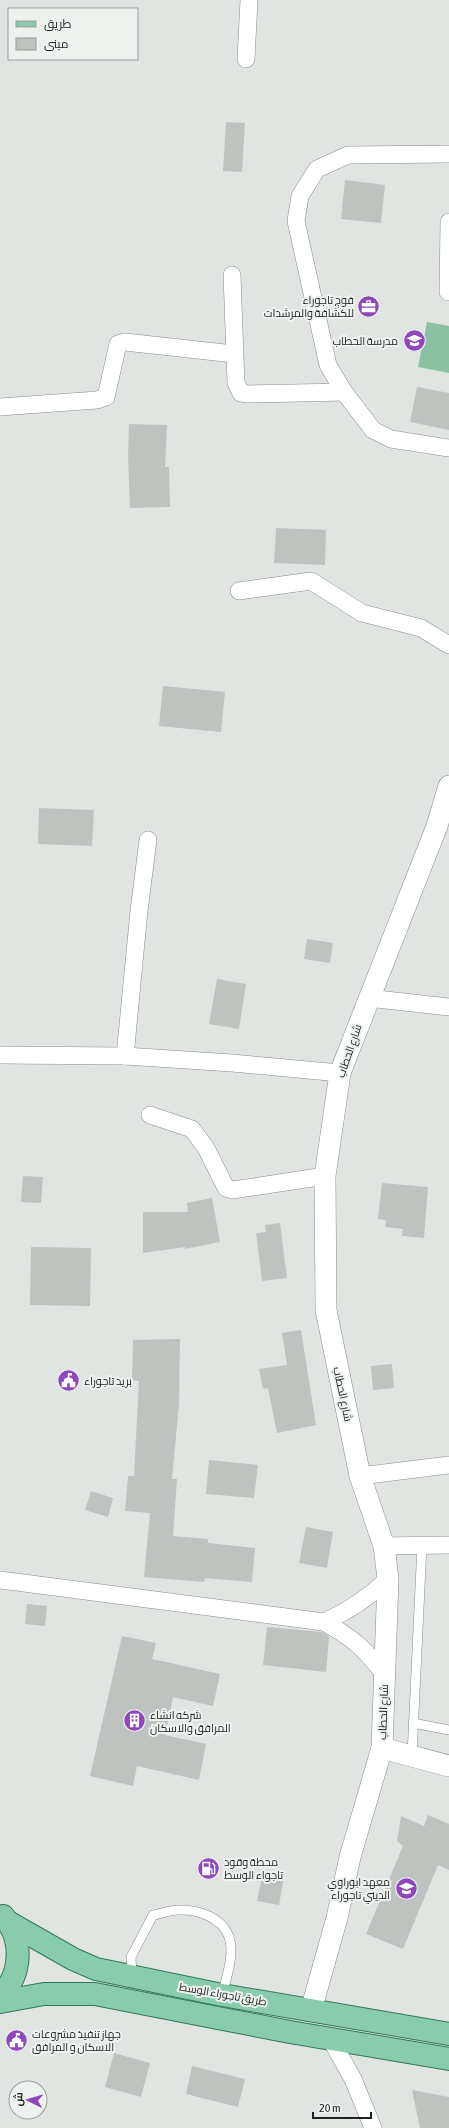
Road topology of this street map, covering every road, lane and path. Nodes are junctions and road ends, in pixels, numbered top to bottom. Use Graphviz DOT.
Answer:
graph roads {
  1 [pos="249,0"];
  2 [pos="246,59"];
  3 [pos="449,154"];
  4 [pos="449,222"];
  5 [pos="232,275"];
  6 [pos="448,292"];
  7 [pos="234,354"];
  8 [pos="344,392"];
  9 [pos="0,407"];
  10 [pos="449,448"];
  11 [pos="239,591"];
  12 [pos="449,645"];
  13 [pos="449,786"];
  14 [pos="148,840"];
  15 [pos="368,998"];
  16 [pos="449,1007"];
  17 [pos="0,1055"];
  18 [pos="125,1056"];
  19 [pos="340,1073"];
  20 [pos="150,1115"];
  21 [pos="325,1176"];
  22 [pos="449,1465"];
  23 [pos="360,1476"];
  24 [pos="422,1545"];
  25 [pos="449,1545"];
  26 [pos="384,1546"];
  27 [pos="388,1579"];
  28 [pos="0,1580"];
  29 [pos="324,1622"];
  30 [pos="384,1674"];
  31 [pos="413,1723"];
  32 [pos="449,1730"];
  33 [pos="382,1748"];
  34 [pos="412,1756"];
  35 [pos="449,1766"];
  36 [pos="4,1917"];
  37 [pos="132,1977"];
  38 [pos="222,1995"];
  39 [pos="0,1996"];
  40 [pos="0,2002"];
  41 [pos="311,2010"];
  42 [pos="449,2034"];
  43 [pos="330,2038"];
  44 [pos="449,2059"];
  45 [pos="373,2128"];
  1 -- 2 [label="street"];
  3 -- 8 [label="street"];
  4 -- 6 [label="street"];
  5 -- 7 [label="street"];
  7 -- 8 [label="street"];
  7 -- 9 [label="street"];
  8 -- 10 [label="street"];
  11 -- 12 [label="street"];
  13 -- 15 [label="street, شارع الحطاب"];
  14 -- 18 [label="street"];
  15 -- 16 [label="street"];
  15 -- 19 [label="street, شارع الحطاب"];
  17 -- 18 [label="street"];
  18 -- 19 [label="street"];
  19 -- 21 [label="street, شارع الحطاب"];
  20 -- 21 [label="street"];
  21 -- 23 [label="street, شارع الحطاب"];
  22 -- 23 [label="street"];
  23 -- 26 [label="street, شارع الحطاب"];
  24 -- 25 [label="street"];
  24 -- 26 [label="street"];
  24 -- 31 [label="lane"];
  26 -- 27 [label="street, شارع الحطاب"];
  27 -- 29 [label="street"];
  27 -- 30 [label="street, شارع الحطاب"];
  28 -- 29 [label="street"];
  29 -- 30 [label="street"];
  30 -- 33 [label="street, شارع الحطاب"];
  31 -- 32 [label="lane"];
  31 -- 34 [label="lane"];
  33 -- 34 [label="street"];
  33 -- 41 [label="street, شارع الحطاب"];
  34 -- 35 [label="street"];
  36 -- 37 [label="main road, طريق تاجوراء الوسط"];
  36 -- 39 [label="main road"];
  37 -- 38 [label="main road, طريق تاجوراء الوسط"];
  37 -- 38 [label="lane"];
  38 -- 41 [label="main road, طريق تاجوراء الوسط"];
  40 -- 43 [label="main road, طريق تاجوراء الوسط"];
  41 -- 42 [label="main road, طريق تاجوراء الوسط"];
  43 -- 44 [label="main road, طريق تاجوراء الوسط"];
  43 -- 45 [label="street"];
}
